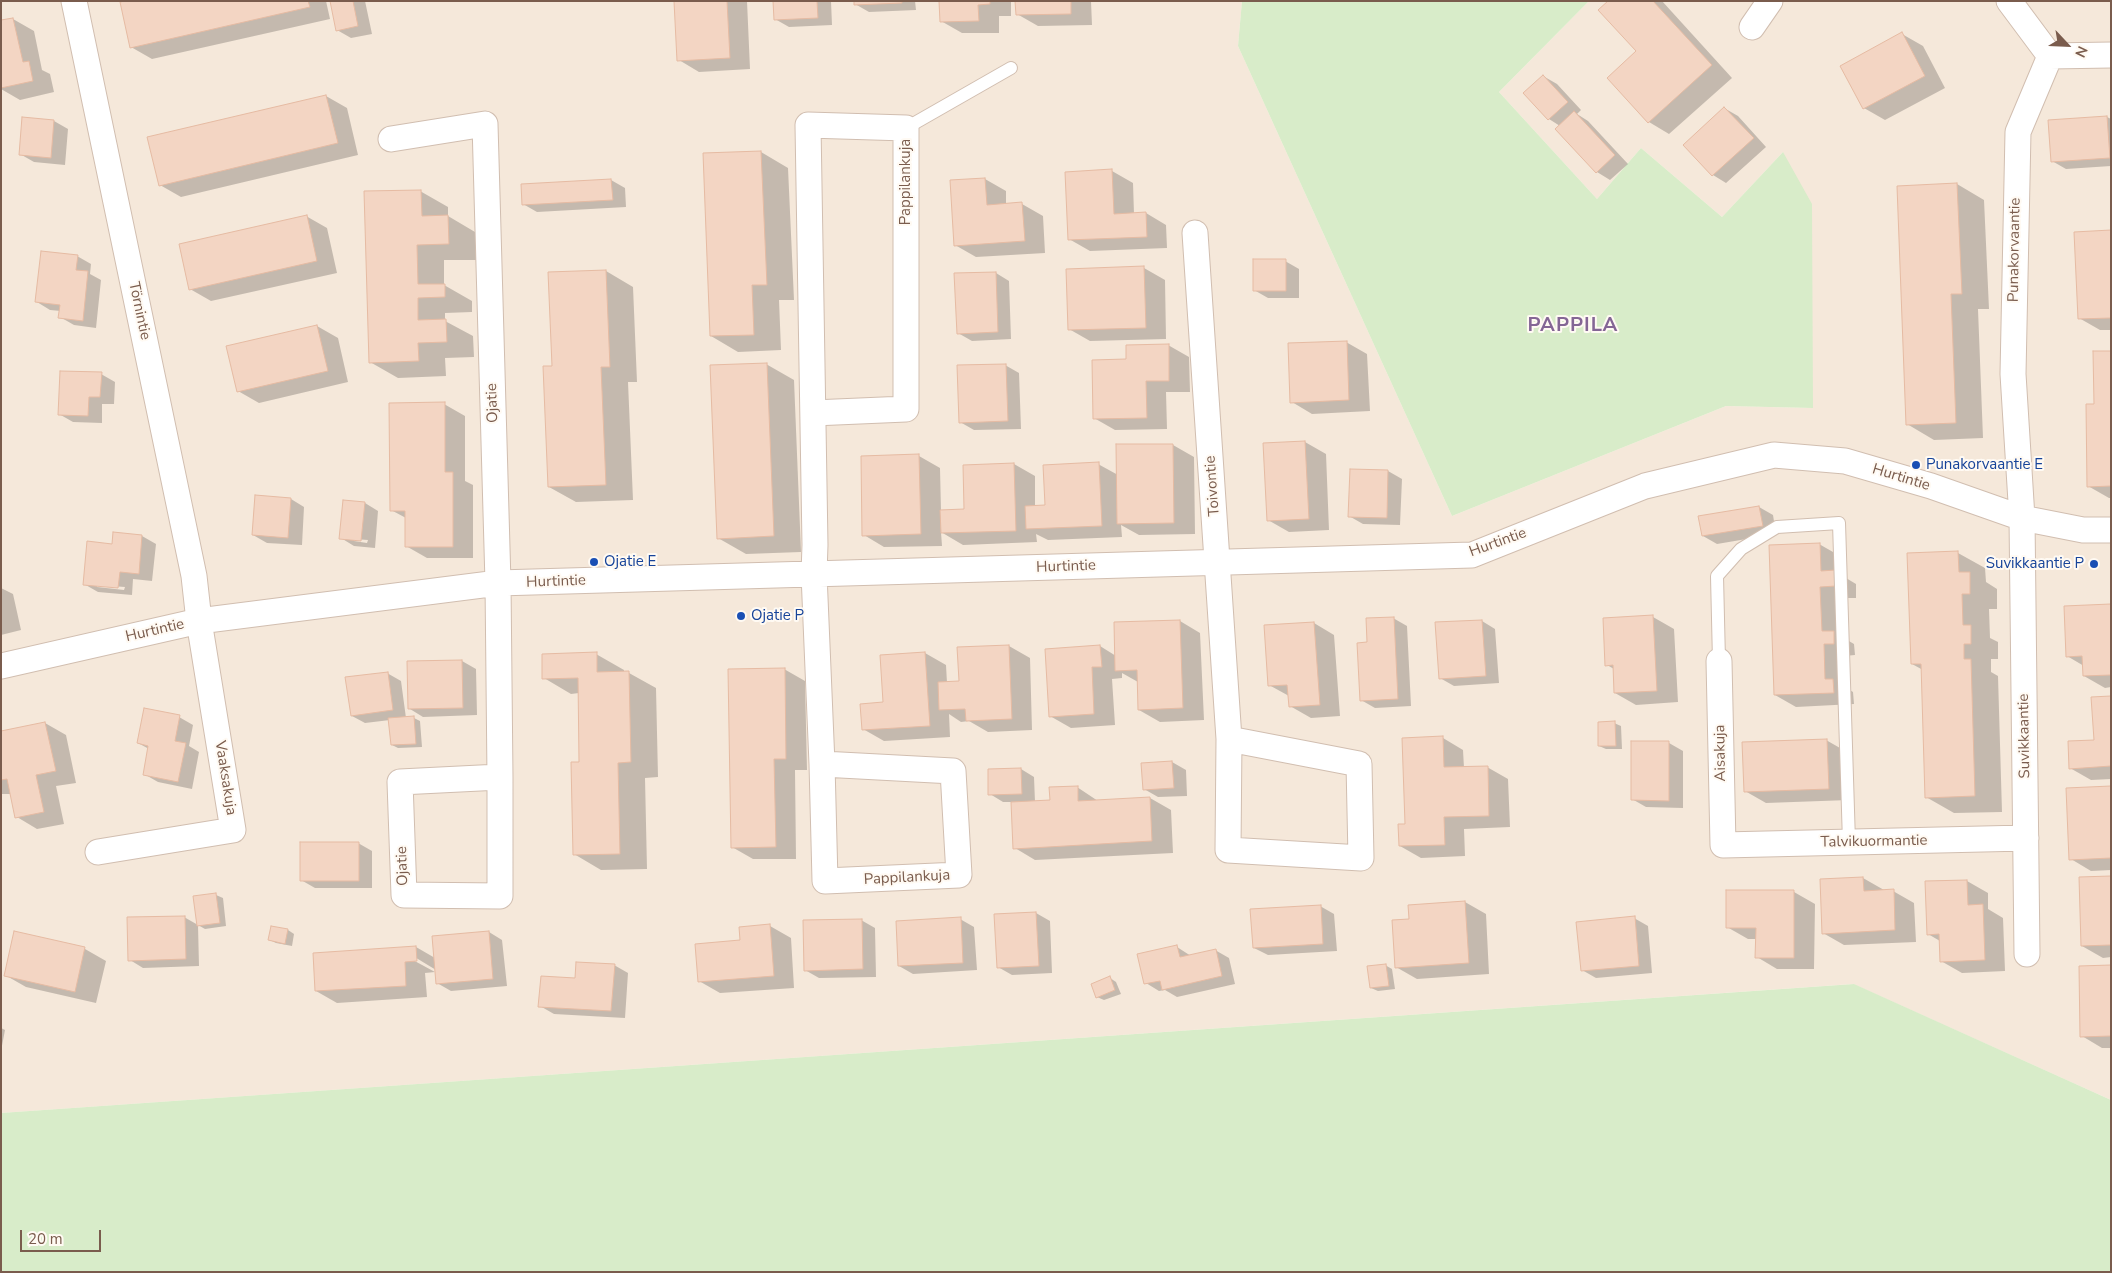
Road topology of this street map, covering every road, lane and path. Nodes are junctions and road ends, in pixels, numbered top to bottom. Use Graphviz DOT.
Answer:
graph roads {
  1 [pos="74,1"];
  2 [pos="1770,1"];
  3 [pos="2009,1"];
  4 [pos="1752,27"];
  5 [pos="2050,56"];
  6 [pos="2111,56"];
  7 [pos="1012,68"];
  8 [pos="906,128"];
  9 [pos="391,139"];
  10 [pos="1196,233"];
  11 [pos="813,413"];
  12 [pos="2022,518"];
  13 [pos="2111,530"];
  14 [pos="1218,562"];
  15 [pos="814,574"];
  16 [pos="498,584"];
  17 [pos="199,621"];
  18 [pos="1719,661"];
  19 [pos="1,666"];
  20 [pos="1228,739"];
  21 [pos="822,764"];
  22 [pos="500,777"];
  23 [pos="2026,838"];
  24 [pos="1848,842"];
  25 [pos="1723,845"];
  26 [pos="98,852"];
  27 [pos="2027,954"];
  1 -- 17 [label="street, Törnintie"];
  2 -- 4 [label="street"];
  3 -- 5 [label="street"];
  5 -- 6 [label="street"];
  5 -- 12 [label="street, Punakorvaantie"];
  7 -- 8 [label="lane"];
  8 -- 11 [label="street, Pappilankuja"];
  8 -- 11 [label="street, Pappilankuja"];
  9 -- 16 [label="street, Ojatie"];
  10 -- 14 [label="street, Toivontie"];
  11 -- 15 [label="street, Pappilankuja"];
  12 -- 13 [label="street, Hurtintie"];
  12 -- 14 [label="street, Hurtintie"];
  12 -- 23 [label="street, Suvikkaantie"];
  14 -- 15 [label="street, Hurtintie"];
  14 -- 20 [label="street, Toivontie"];
  15 -- 16 [label="street, Hurtintie"];
  15 -- 21 [label="street, Pappilankuja"];
  16 -- 17 [label="street, Hurtintie"];
  16 -- 22 [label="street, Ojatie"];
  17 -- 19 [label="street, Hurtintie"];
  17 -- 26 [label="street, Vaaksakuja"];
  18 -- 24 [label="lane"];
  18 -- 25 [label="street, Aisakuja"];
  20 -- 20 [label="street, Toivontie"];
  21 -- 21 [label="street, Pappilankuja"];
  22 -- 22 [label="street, Ojatie"];
  23 -- 24 [label="street, Talvikuormantie"];
  23 -- 27 [label="street, Suvikkaantie"];
  24 -- 25 [label="street, Talvikuormantie"];
}
